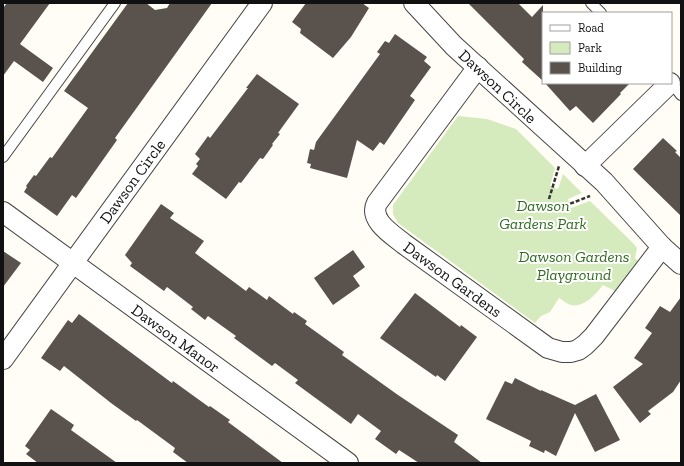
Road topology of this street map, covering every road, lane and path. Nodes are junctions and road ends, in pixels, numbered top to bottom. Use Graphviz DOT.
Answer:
graph roads {
  1 [pos="115,3"];
  2 [pos="262,3"];
  3 [pos="414,3"];
  4 [pos="591,3"];
  5 [pos="600,12"];
  6 [pos="478,67"];
  7 [pos="681,72"];
  8 [pos="672,81"];
  9 [pos="672,83"];
  10 [pos="669,84"];
  11 [pos="681,95"];
  12 [pos="3,157"];
  13 [pos="559,165"];
  14 [pos="585,166"];
  15 [pos="590,196"];
  16 [pos="549,199"];
  17 [pos="559,208"];
  18 [pos="3,212"];
  19 [pos="662,247"];
  20 [pos="72,262"];
  21 [pos="681,264"];
  22 [pos="3,359"];
  23 [pos="348,463"];
  1 -- 12 [label="lane"];
  2 -- 20 [label="street, Dawson Circle"];
  3 -- 6 [label="street, Dawson Circle"];
  4 -- 5 [label="lane"];
  6 -- 14 [label="street, Dawson Circle"];
  6 -- 19 [label="street, Dawson Gardens"];
  7 -- 8 [label="street"];
  9 -- 11 [label="lane"];
  10 -- 14 [label="street"];
  13 -- 16 [label="path"];
  14 -- 19 [label="street, Dawson Circle"];
  15 -- 17 [label="path"];
  18 -- 20 [label="street, Dawson Manor"];
  19 -- 21 [label="street, Dawson Circle"];
  20 -- 22 [label="street, Dawson Circle"];
  20 -- 23 [label="street, Dawson Manor"];
}
